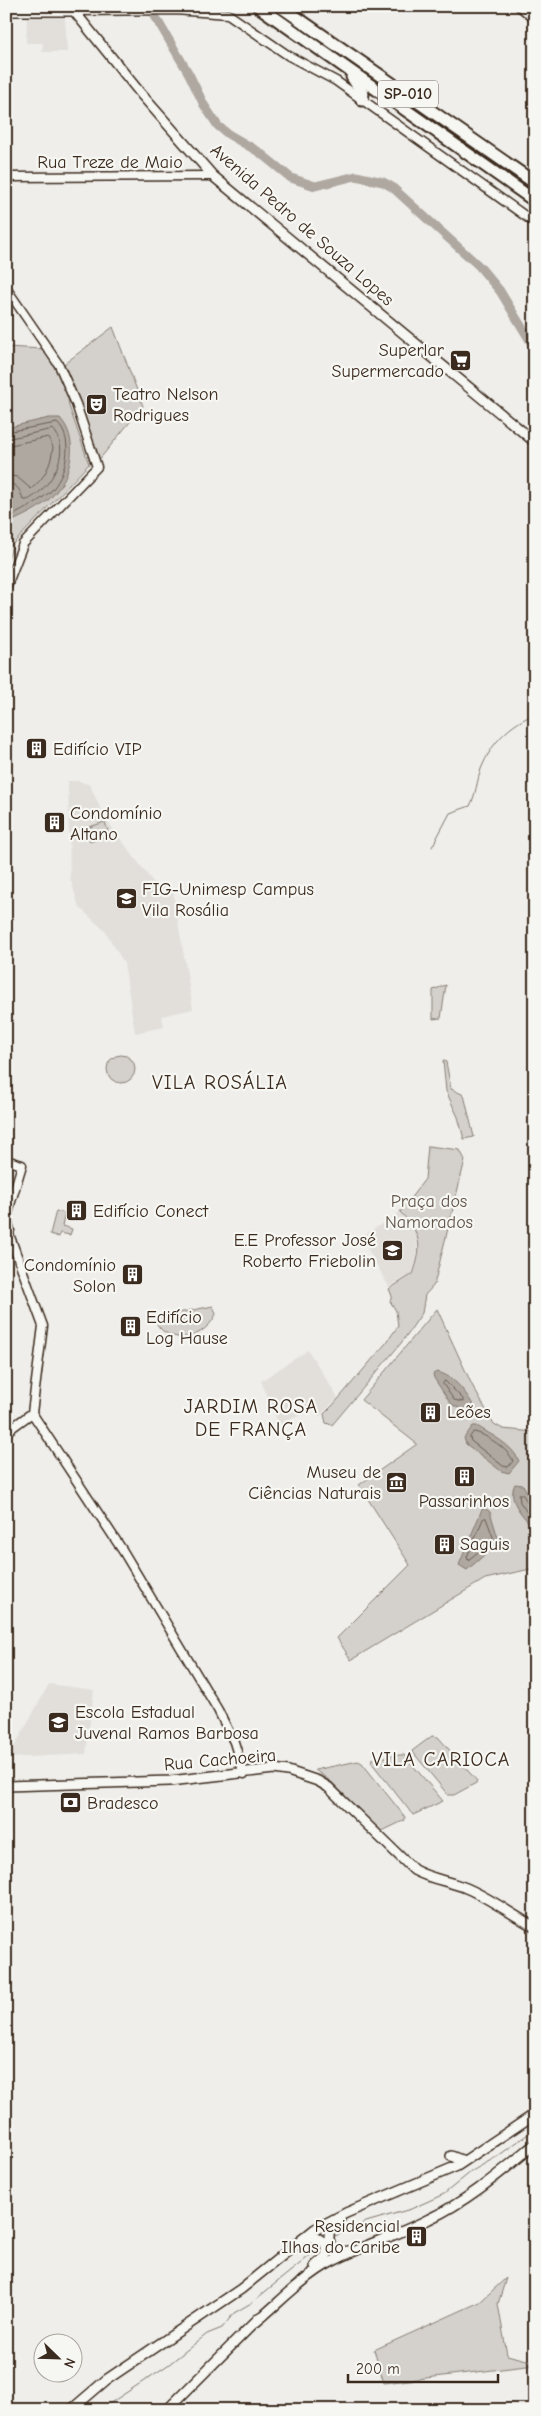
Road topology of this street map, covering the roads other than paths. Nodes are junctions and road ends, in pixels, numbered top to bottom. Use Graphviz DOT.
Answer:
graph roads {
  1 [pos="258,6"];
  2 [pos="280,6"];
  3 [pos="519,6"];
  4 [pos="176,8"];
  5 [pos="6,10"];
  6 [pos="72,10"];
  7 [pos="535,19"];
  8 [pos="347,70"];
  9 [pos="362,100"];
  10 [pos="213,176"];
  11 [pos="6,177"];
  12 [pos="535,183"];
  13 [pos="535,201"];
  14 [pos="535,223"];
  15 [pos="6,288"];
  16 [pos="535,442"];
  17 [pos="6,588"];
  18 [pos="6,1160"];
  19 [pos="8,1207"];
  20 [pos="6,1226"];
  21 [pos="11,1239"];
  22 [pos="32,1413"];
  23 [pos="6,1432"];
  24 [pos="244,1774"];
  25 [pos="6,1786"];
  26 [pos="535,1927"];
  27 [pos="535,2114"];
  28 [pos="535,2144"];
  29 [pos="452,2156"];
  30 [pos="464,2161"];
  31 [pos="354,2210"];
  32 [pos="303,2239"];
  33 [pos="356,2249"];
  34 [pos="256,2322"];
  35 [pos="106,2380"];
  36 [pos="71,2410"];
  37 [pos="79,2410"];
  38 [pos="167,2410"];
  1 -- 8 [label="highway, SP-010"];
  2 -- 12 [label="highway, SP-010"];
  3 -- 7 [label="street"];
  4 -- 6 [label="street"];
  4 -- 9 [label="street"];
  5 -- 6 [label="main road"];
  6 -- 10 [label="main road, Avenida Pedro de Souza Lopes"];
  8 -- 9 [label="highway"];
  8 -- 13 [label="highway, SP-010"];
  9 -- 14 [label="street"];
  10 -- 11 [label="street, Rua Treze de Maio"];
  10 -- 16 [label="main road, Avenida Pedro de Souza Lopes"];
  15 -- 17 [label="street"];
  18 -- 19 [label="street"];
  19 -- 21 [label="street"];
  20 -- 21 [label="street"];
  21 -- 22 [label="street"];
  22 -- 23 [label="street"];
  22 -- 24 [label="street"];
  24 -- 25 [label="main road, Rua Cachoeira"];
  24 -- 26 [label="main road, Rua Cachoeira"];
  27 -- 30 [label="main road"];
  28 -- 33 [label="main road"];
  29 -- 30 [label="main road"];
  30 -- 31 [label="main road"];
  31 -- 32 [label="main road"];
  31 -- 33 [label="main road"];
  32 -- 34 [label="main road"];
  32 -- 35 [label="main road"];
  33 -- 34 [label="main road"];
  34 -- 38 [label="main road"];
  35 -- 36 [label="main road"];
  35 -- 37 [label="main road"];
}
